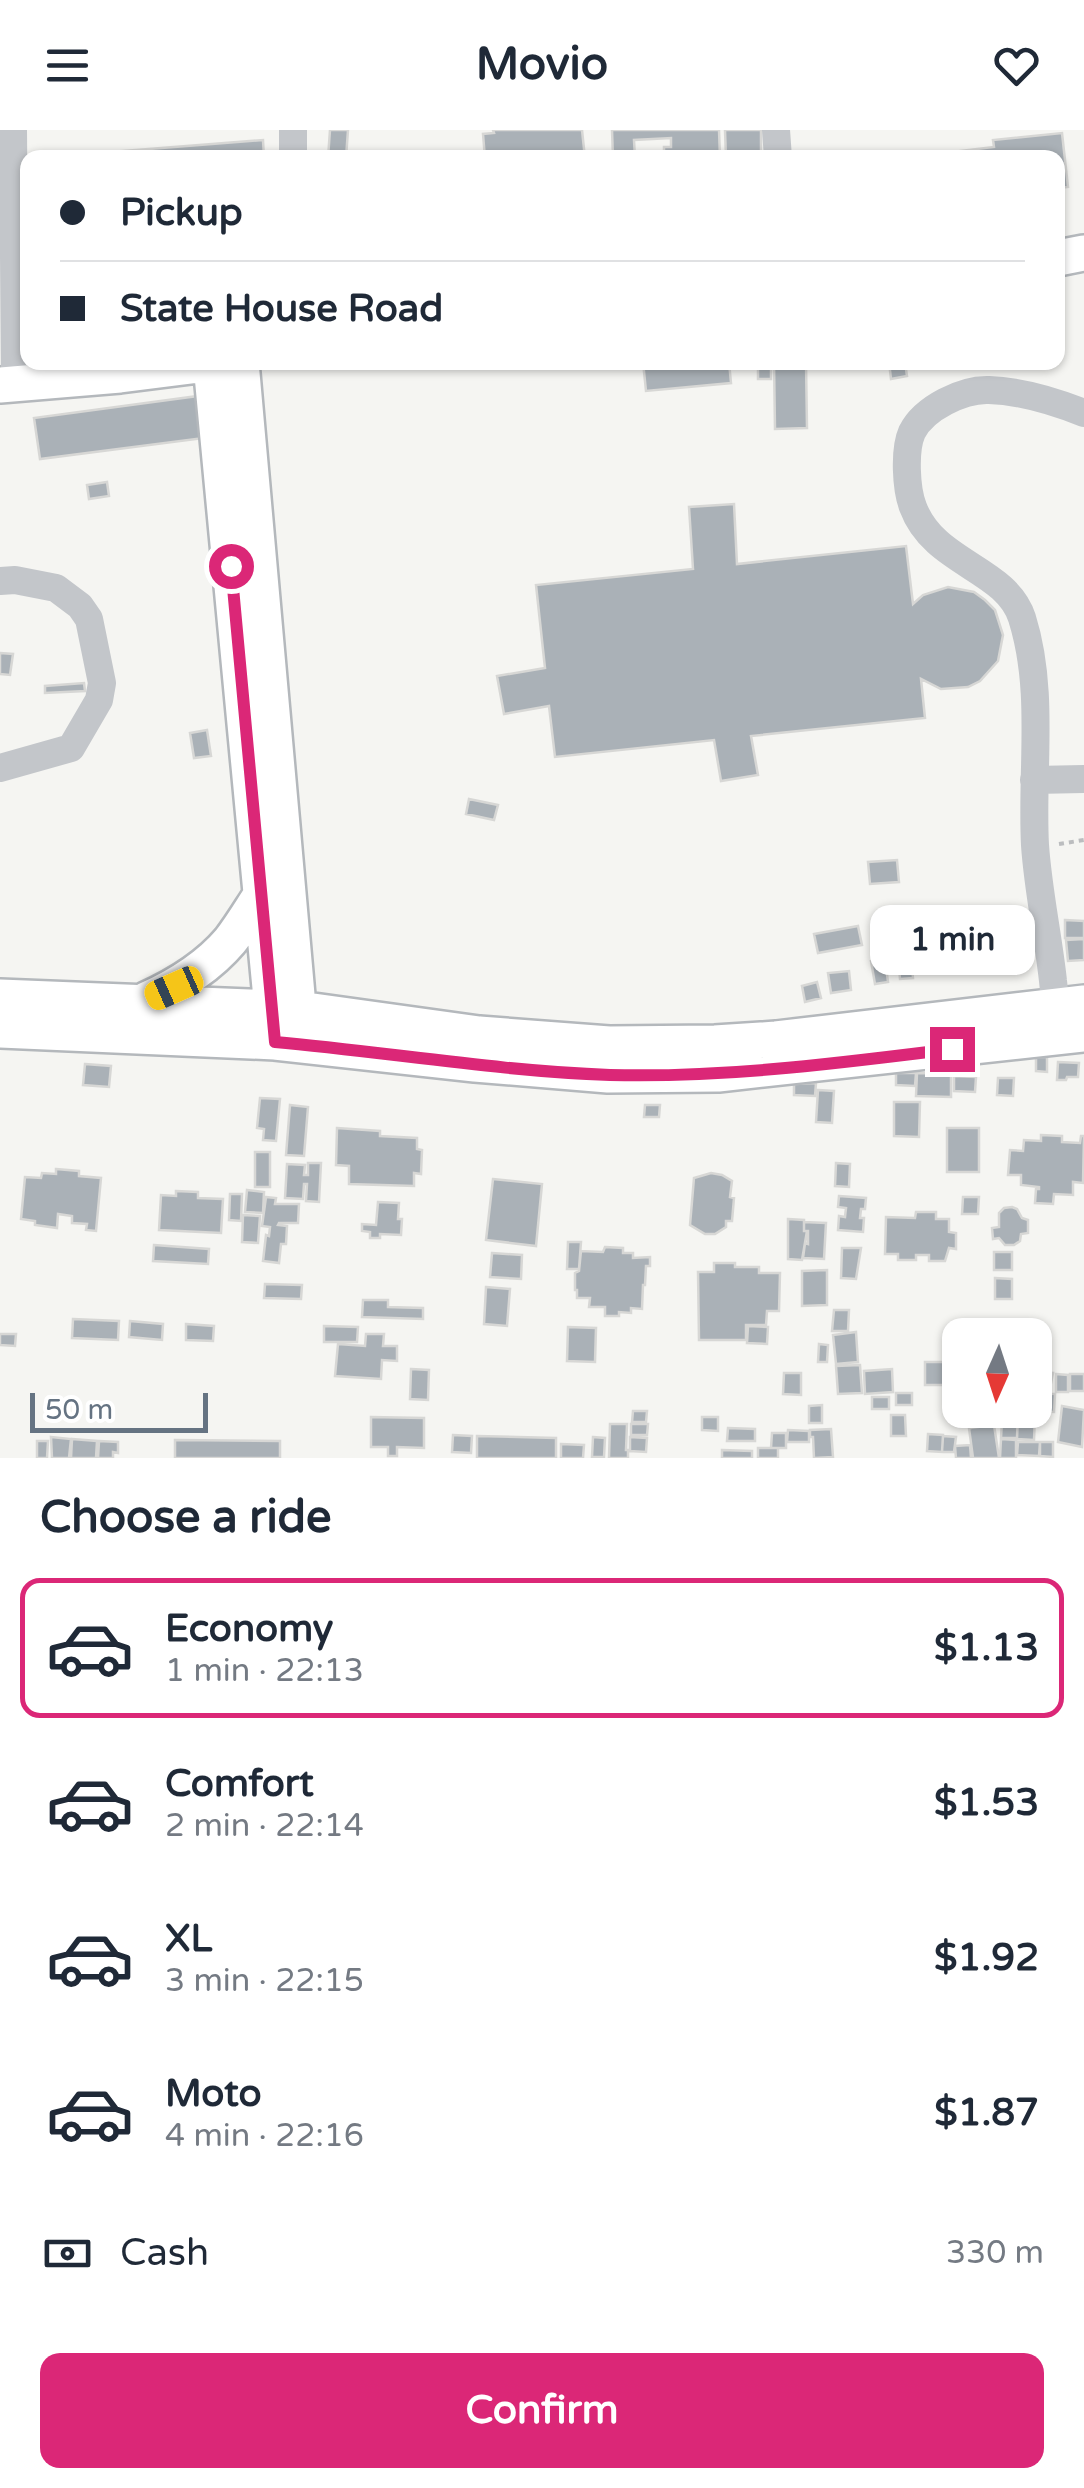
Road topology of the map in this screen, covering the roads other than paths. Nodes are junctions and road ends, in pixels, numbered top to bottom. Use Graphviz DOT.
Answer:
graph roads {
  1 [pos="13,130"];
  2 [pos="153,370"];
  3 [pos="212,370"];
  4 [pos="242,370"];
  5 [pos="7,385"];
  6 [pos="1084,414"];
  7 [pos="245,565"];
  8 [pos="0,582"];
  9 [pos="0,768"];
  10 [pos="1084,779"];
  11 [pos="1034,780"];
  12 [pos="261,895"];
  13 [pos="0,998"];
  14 [pos="141,1002"];
  15 [pos="1069,1020"];
  16 [pos="287,1026"];
  17 [pos="0,1030"];
  1 -- 5 [label="street"];
  2 -- 5 [label="main road"];
  3 -- 7 [label="main road"];
  4 -- 7 [label="main road"];
  6 -- 11 [label="street"];
  7 -- 12 [label="main road"];
  7 -- 16 [label="main road"];
  8 -- 9 [label="street"];
  10 -- 11 [label="street"];
  11 -- 15 [label="street"];
  12 -- 14 [label="main road"];
  12 -- 16 [label="main road"];
  13 -- 14 [label="main road"];
  14 -- 16 [label="main road"];
  15 -- 16 [label="main road"];
  16 -- 17 [label="main road"];
}
